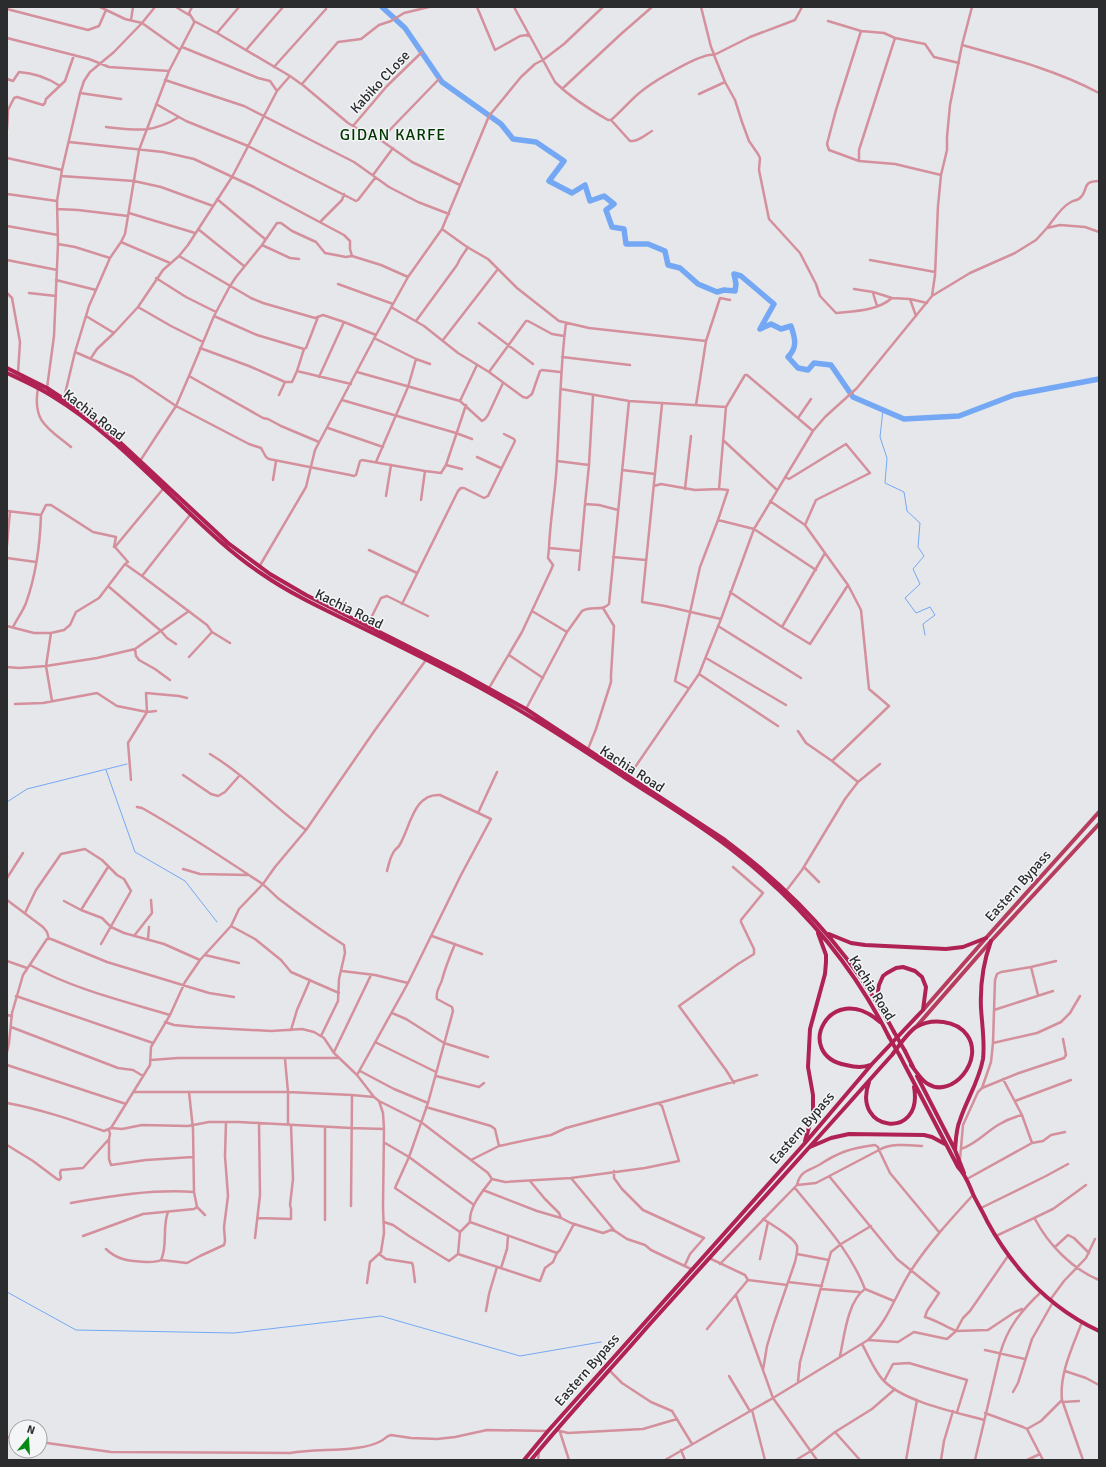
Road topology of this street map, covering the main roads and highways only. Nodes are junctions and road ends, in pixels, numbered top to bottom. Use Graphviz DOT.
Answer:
graph roads {
  1 [pos="7,368"];
  2 [pos="7,373"];
  3 [pos="181,503"];
  4 [pos="647,790"];
  5 [pos="1099,812"];
  6 [pos="1099,824"];
  7 [pos="815,925"];
  8 [pos="828,934"];
  9 [pos="986,938"];
  10 [pos="991,941"];
  11 [pos="923,1010"];
  12 [pos="884,1013"];
  13 [pos="883,1025"];
  14 [pos="915,1027"];
  15 [pos="872,1064"];
  16 [pos="912,1064"];
  17 [pos="870,1080"];
  18 [pos="913,1083"];
  19 [pos="805,1143"];
  20 [pos="946,1144"];
  21 [pos="808,1148"];
  22 [pos="955,1150"];
  23 [pos="964,1173"];
  24 [pos="1099,1331"];
  25 [pos="524,1460"];
  26 [pos="531,1460"];
  1 -- 3 [label="highway, Kachia Road"];
  2 -- 3 [label="highway, Kachia Road"];
  3 -- 4 [label="highway, Kachia Road"];
  3 -- 4 [label="highway, Kachia Road"];
  4 -- 7 [label="highway, Kachia Road"];
  4 -- 7 [label="highway, Kachia Road"];
  5 -- 9 [label="main road, Eastern Bypass"];
  6 -- 10 [label="main road, Eastern Bypass"];
  7 -- 8 [label="highway, Kachia Road"];
  7 -- 13 [label="highway, Kachia Road"];
  7 -- 19 [label="highway"];
  8 -- 9 [label="highway"];
  8 -- 12 [label="highway, Kachia Road"];
  9 -- 11 [label="main road, Eastern Bypass"];
  10 -- 14 [label="main road, Eastern Bypass"];
  10 -- 22 [label="highway"];
  11 -- 12 [label="highway"];
  11 -- 15 [label="highway, Eastern Bypass"];
  12 -- 16 [label="highway, bridge"];
  13 -- 15 [label="highway"];
  13 -- 18 [label="highway, Kachia Road, bridge"];
  14 -- 16 [label="highway"];
  14 -- 17 [label="highway, Eastern Bypass"];
  15 -- 19 [label="highway, Eastern Bypass"];
  16 -- 22 [label="highway"];
  17 -- 18 [label="highway"];
  17 -- 21 [label="highway, Eastern Bypass"];
  18 -- 20 [label="highway, Kachia Road"];
  19 -- 25 [label="highway, Eastern Bypass"];
  20 -- 21 [label="highway"];
  20 -- 23 [label="highway, Kachia Road"];
  21 -- 26 [label="highway, Eastern Bypass"];
  22 -- 23 [label="highway"];
  23 -- 24 [label="highway, Kachia Road"];
}
